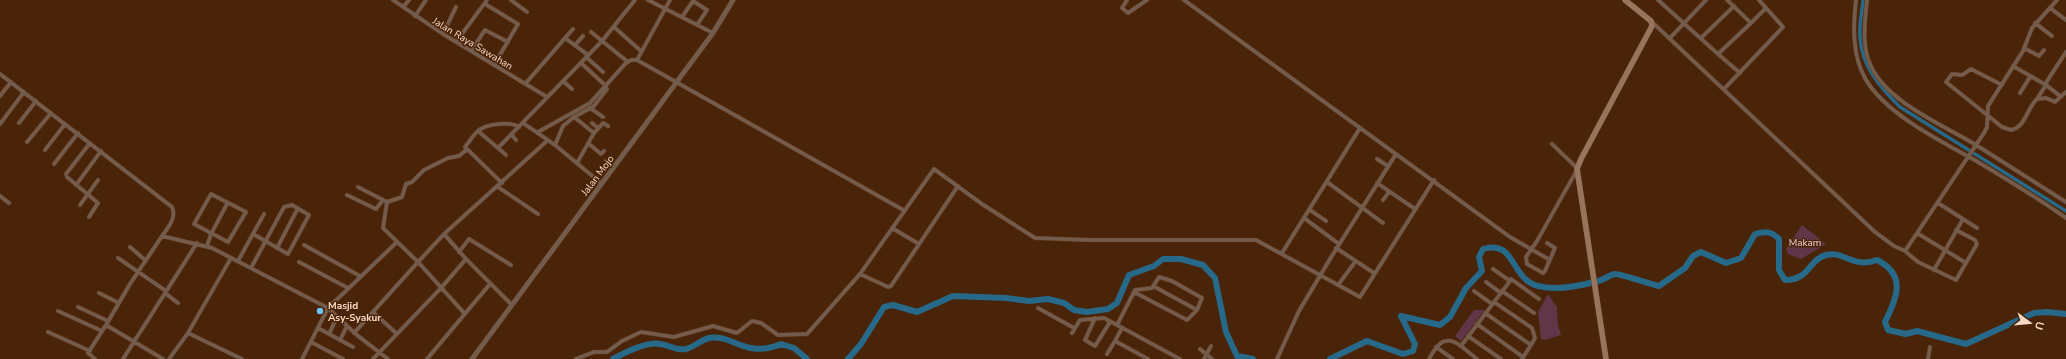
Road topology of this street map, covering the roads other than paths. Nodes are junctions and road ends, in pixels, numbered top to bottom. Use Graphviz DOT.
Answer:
graph roads {
  1 [pos="395,0"];
  2 [pos="409,0"];
  3 [pos="426,0"];
  4 [pos="511,0"];
  5 [pos="635,0"];
  6 [pos="648,0"];
  7 [pos="670,0"];
  8 [pos="692,0"];
  9 [pos="733,0"];
  10 [pos="1128,0"];
  11 [pos="1147,0"];
  12 [pos="1184,0"];
  13 [pos="1625,0"];
  14 [pos="1658,0"];
  15 [pos="1706,0"];
  16 [pos="1727,0"];
  17 [pos="1758,0"];
  18 [pos="1856,0"];
  19 [pos="1867,0"];
  20 [pos="2057,0"];
  21 [pos="653,1"];
  22 [pos="486,2"];
  23 [pos="1734,6"];
  24 [pos="456,7"];
  25 [pos="403,8"];
  26 [pos="665,8"];
  27 [pos="1766,8"];
  28 [pos="2050,8"];
  29 [pos="528,12"];
  30 [pos="415,16"];
  31 [pos="682,17"];
  32 [pos="2066,20"];
  33 [pos="1652,22"];
  34 [pos="1683,22"];
  35 [pos="1751,23"];
  36 [pos="2035,23"];
  37 [pos="697,25"];
  38 [pos="614,27"];
  39 [pos="573,29"];
  40 [pos="590,32"];
  41 [pos="713,32"];
  42 [pos="443,34"];
  43 [pos="583,36"];
  44 [pos="2052,36"];
  45 [pos="565,38"];
  46 [pos="1670,38"];
  47 [pos="1701,38"];
  48 [pos="602,41"];
  49 [pos="456,42"];
  50 [pos="508,42"];
  51 [pos="575,45"];
  52 [pos="2024,48"];
  53 [pos="2044,50"];
  54 [pos="471,51"];
  55 [pos="642,51"];
  56 [pos="2066,52"];
  57 [pos="1718,54"];
  58 [pos="587,56"];
  59 [pos="637,60"];
  60 [pos="628,62"];
  61 [pos="581,63"];
  62 [pos="494,65"];
  63 [pos="2013,66"];
  64 [pos="603,72"];
  65 [pos="1740,73"];
  66 [pos="0,74"];
  67 [pos="2030,77"];
  68 [pos="563,80"];
  69 [pos="10,82"];
  70 [pos="676,82"];
  71 [pos="526,83"];
  72 [pos="2002,85"];
  73 [pos="2046,86"];
  74 [pos="606,88"];
  75 [pos="572,89"];
  76 [pos="1724,89"];
  77 [pos="24,92"];
  78 [pos="2066,92"];
  79 [pos="2020,93"];
  80 [pos="0,96"];
  81 [pos="2060,96"];
  82 [pos="547,97"];
  83 [pos="2037,99"];
  84 [pos="36,101"];
  85 [pos="590,108"];
  86 [pos="51,113"];
  87 [pos="1987,114"];
  88 [pos="574,117"];
  89 [pos="603,117"];
  90 [pos="19,123"];
  91 [pos="592,123"];
  92 [pos="0,124"];
  93 [pos="65,124"];
  94 [pos="521,125"];
  95 [pos="608,126"];
  96 [pos="598,128"];
  97 [pos="1360,128"];
  98 [pos="478,131"];
  99 [pos="539,133"];
  100 [pos="594,133"];
  101 [pos="78,134"];
  102 [pos="511,134"];
  103 [pos="516,140"];
  104 [pos="548,140"];
  105 [pos="27,142"];
  106 [pos="90,143"];
  107 [pos="589,144"];
  108 [pos="1552,144"];
  109 [pos="555,145"];
  110 [pos="1975,146"];
  111 [pos="498,148"];
  112 [pos="45,150"];
  113 [pos="466,150"];
  114 [pos="101,151"];
  115 [pos="604,152"];
  116 [pos="1396,154"];
  117 [pos="506,155"];
  118 [pos="1969,156"];
  119 [pos="1377,159"];
  120 [pos="577,163"];
  121 [pos="54,164"];
  122 [pos="1388,166"];
  123 [pos="1577,168"];
  124 [pos="98,180"];
  125 [pos="1434,180"];
  126 [pos="1327,182"];
  127 [pos="502,183"];
  128 [pos="1377,183"];
  129 [pos="602,184"];
  130 [pos="76,185"];
  131 [pos="958,186"];
  132 [pos="358,187"];
  133 [pos="498,187"];
  134 [pos="1389,192"];
  135 [pos="88,194"];
  136 [pos="347,195"];
  137 [pos="0,196"];
  138 [pos="383,200"];
  139 [pos="1383,200"];
  140 [pos="387,202"];
  141 [pos="2066,202"];
  142 [pos="9,203"];
  143 [pos="1938,203"];
  144 [pos="227,204"];
  145 [pos="80,205"];
  146 [pos="298,208"];
  147 [pos="1362,208"];
  148 [pos="1415,209"];
  149 [pos="904,210"];
  150 [pos="1310,210"];
  151 [pos="264,214"];
  152 [pos="538,214"];
  153 [pos="89,217"];
  154 [pos="1304,218"];
  155 [pos="2066,218"];
  156 [pos="1963,219"];
  157 [pos="1326,221"];
  158 [pos="1383,223"];
  159 [pos="892,228"];
  160 [pos="1977,228"];
  161 [pos="1956,230"];
  162 [pos="1917,233"];
  163 [pos="211,234"];
  164 [pos="254,234"];
  165 [pos="444,234"];
  166 [pos="162,236"];
  167 [pos="265,242"];
  168 [pos="397,242"];
  169 [pos="197,243"];
  170 [pos="1548,243"];
  171 [pos="919,244"];
  172 [pos="1339,244"];
  173 [pos="304,245"];
  174 [pos="207,246"];
  175 [pos="130,247"];
  176 [pos="277,248"];
  177 [pos="1336,248"];
  178 [pos="1530,250"];
  179 [pos="1906,251"];
  180 [pos="1946,251"];
  181 [pos="459,252"];
  182 [pos="1282,253"];
  183 [pos="118,258"];
  184 [pos="231,258"];
  185 [pos="466,259"];
  186 [pos="145,260"];
  187 [pos="1550,260"];
  188 [pos="238,261"];
  189 [pos="299,262"];
  190 [pos="418,262"];
  191 [pos="1355,262"];
  192 [pos="1966,263"];
  193 [pos="511,265"];
  194 [pos="252,268"];
  195 [pos="1493,269"];
  196 [pos="1934,270"];
  197 [pos="137,273"];
  198 [pos="1374,273"];
  199 [pos="860,274"];
  200 [pos="1320,275"];
  201 [pos="360,276"];
  202 [pos="1510,281"];
  203 [pos="1486,282"];
  204 [pos="490,284"];
  205 [pos="1338,285"];
  206 [pos="1153,286"];
  207 [pos="348,288"];
  208 [pos="441,288"];
  209 [pos="1474,291"];
  210 [pos="165,292"];
  211 [pos="1134,292"];
  212 [pos="1502,292"];
  213 [pos="99,293"];
  214 [pos="1539,299"];
  215 [pos="119,303"];
  216 [pos="178,303"];
  217 [pos="1493,303"];
  218 [pos="512,305"];
  219 [pos="78,307"];
  220 [pos="328,308"];
  221 [pos="1038,308"];
  222 [pos="1197,310"];
  223 [pos="58,311"];
  224 [pos="373,312"];
  225 [pos="1485,313"];
  226 [pos="1534,313"];
  227 [pos="466,314"];
  228 [pos="337,317"];
  229 [pos="1095,318"];
  230 [pos="1110,322"];
  231 [pos="107,323"];
  232 [pos="1477,324"];
  233 [pos="1117,325"];
  234 [pos="347,326"];
  235 [pos="318,328"];
  236 [pos="1074,328"];
  237 [pos="1122,328"];
  238 [pos="102,331"];
  239 [pos="48,332"];
  240 [pos="188,333"];
  241 [pos="354,333"];
  242 [pos="329,334"];
  243 [pos="397,334"];
  244 [pos="1072,334"];
  245 [pos="1468,336"];
  246 [pos="340,340"];
  247 [pos="1115,341"];
  248 [pos="134,342"];
  249 [pos="310,342"];
  250 [pos="1211,346"];
  251 [pos="1461,346"];
  252 [pos="1531,346"];
  253 [pos="353,347"];
  254 [pos="1436,347"];
  255 [pos="1930,347"];
  256 [pos="1200,349"];
  257 [pos="90,350"];
  258 [pos="378,352"];
  259 [pos="1107,354"];
  260 [pos="1206,354"];
  261 [pos="1522,358"];
  262 [pos="95,359"];
  263 [pos="122,359"];
  264 [pos="163,359"];
  265 [pos="169,359"];
  266 [pos="242,359"];
  267 [pos="303,359"];
  268 [pos="343,359"];
  269 [pos="373,359"];
  270 [pos="388,359"];
  271 [pos="427,359"];
  272 [pos="472,359"];
  273 [pos="576,359"];
  274 [pos="1148,359"];
  275 [pos="1180,359"];
  276 [pos="1204,359"];
  277 [pos="1212,359"];
  278 [pos="1277,359"];
  279 [pos="1429,359"];
  280 [pos="1453,359"];
  281 [pos="1477,359"];
  282 [pos="1501,359"];
  283 [pos="1606,359"];
  284 [pos="1928,359"];
  1 -- 25 [label="street, Jalan Raya Sawahan"];
  2 -- 25 [label="street"];
  3 -- 30 [label="street"];
  4 -- 29 [label="street"];
  5 -- 38 [label="street"];
  6 -- 21 [label="street"];
  7 -- 26 [label="street"];
  8 -- 31 [label="street"];
  8 -- 37 [label="street"];
  9 -- 41 [label="street, Jalan Mojo"];
  10 -- 11 [label="street"];
  12 -- 97 [label="street"];
  13 -- 33 [label="main road"];
  14 -- 34 [label="street"];
  15 -- 34 [label="street"];
  16 -- 23 [label="street"];
  17 -- 27 [label="street"];
  18 -- 118 [label="street"];
  19 -- 110 [label="street"];
  20 -- 28 [label="street"];
  21 -- 26 [label="street"];
  22 -- 49 [label="street"];
  22 -- 50 [label="street"];
  23 -- 35 [label="street"];
  23 -- 47 [label="street"];
  24 -- 42 [label="street"];
  25 -- 30 [label="street, Jalan Raya Sawahan"];
  26 -- 31 [label="street"];
  26 -- 55 [label="street"];
  27 -- 35 [label="street"];
  27 -- 65 [label="street"];
  28 -- 32 [label="street"];
  28 -- 36 [label="street"];
  30 -- 42 [label="street, Jalan Raya Sawahan"];
  31 -- 37 [label="street"];
  33 -- 46 [label="street"];
  33 -- 123 [label="main road"];
  34 -- 46 [label="street"];
  34 -- 47 [label="street"];
  35 -- 57 [label="street"];
  36 -- 44 [label="street"];
  36 -- 52 [label="street"];
  37 -- 41 [label="street"];
  38 -- 48 [label="street"];
  38 -- 55 [label="street"];
  39 -- 45 [label="street"];
  40 -- 48 [label="street"];
  41 -- 70 [label="street, Jalan Mojo"];
  42 -- 49 [label="street, Jalan Raya Sawahan"];
  43 -- 51 [label="street"];
  45 -- 51 [label="street"];
  45 -- 71 [label="street"];
  46 -- 76 [label="street"];
  47 -- 57 [label="street"];
  48 -- 58 [label="street"];
  48 -- 60 [label="street"];
  49 -- 54 [label="street, Jalan Raya Sawahan"];
  50 -- 54 [label="street"];
  50 -- 62 [label="street"];
  51 -- 58 [label="street"];
  52 -- 53 [label="street"];
  52 -- 63 [label="street"];
  54 -- 62 [label="street, Jalan Raya Sawahan"];
  55 -- 59 [label="street"];
  56 -- 73 [label="street"];
  57 -- 65 [label="street"];
  58 -- 61 [label="street"];
  58 -- 64 [label="street"];
  59 -- 60 [label="street"];
  59 -- 70 [label="street"];
  60 -- 74 [label="street"];
  61 -- 68 [label="street"];
  61 -- 74 [label="street"];
  62 -- 71 [label="street, Jalan Raya Sawahan"];
  63 -- 67 [label="street"];
  63 -- 72 [label="street"];
  65 -- 76 [label="street"];
  66 -- 69 [label="street"];
  67 -- 73 [label="street"];
  67 -- 79 [label="street"];
  68 -- 75 [label="street"];
  68 -- 82 [label="street"];
  69 -- 77 [label="street"];
  69 -- 80 [label="street"];
  70 -- 129 [label="street, Jalan Mojo"];
  70 -- 149 [label="street"];
  71 -- 82 [label="street, Jalan Raya Sawahan"];
  72 -- 87 [label="street"];
  72 -- 87 [label="street"];
  73 -- 81 [label="street"];
  73 -- 83 [label="street"];
  74 -- 85 [label="street"];
  74 -- 99 [label="street"];
  76 -- 179 [label="street"];
  77 -- 84 [label="street"];
  77 -- 92 [label="street"];
  78 -- 81 [label="street"];
  81 -- 83 [label="street"];
  82 -- 94 [label="street"];
  83 -- 87 [label="street"];
  84 -- 86 [label="street"];
  84 -- 90 [label="street"];
  85 -- 88 [label="street"];
  85 -- 89 [label="street"];
  86 -- 93 [label="street"];
  86 -- 105 [label="street"];
  87 -- 110 [label="street"];
  88 -- 100 [label="street"];
  88 -- 109 [label="street"];
  91 -- 96 [label="street"];
  93 -- 101 [label="street"];
  93 -- 112 [label="street"];
  94 -- 98 [label="street"];
  94 -- 99 [label="street"];
  94 -- 102 [label="street"];
  95 -- 96 [label="street"];
  96 -- 100 [label="street"];
  97 -- 116 [label="street"];
  97 -- 126 [label="street"];
  98 -- 111 [label="street"];
  98 -- 113 [label="street"];
  99 -- 104 [label="street"];
  100 -- 107 [label="street"];
  101 -- 106 [label="street"];
  101 -- 121 [label="street"];
  102 -- 103 [label="street"];
  102 -- 111 [label="street"];
  104 -- 109 [label="street"];
  104 -- 127 [label="street"];
  106 -- 114 [label="street"];
  106 -- 130 [label="street"];
  107 -- 115 [label="street"];
  107 -- 120 [label="street"];
  108 -- 123 [label="street"];
  109 -- 120 [label="street"];
  110 -- 118 [label="street"];
  110 -- 141 [label="street"];
  111 -- 117 [label="street"];
  113 -- 127 [label="street"];
  113 -- 140 [label="street"];
  114 -- 130 [label="street"];
  114 -- 166 [label="street"];
  116 -- 122 [label="street"];
  116 -- 125 [label="street"];
  118 -- 143 [label="street"];
  118 -- 155 [label="street"];
  119 -- 122 [label="street"];
  120 -- 129 [label="street"];
  122 -- 128 [label="street"];
  123 -- 178 [label="street"];
  123 -- 283 [label="main road"];
  124 -- 135 [label="street"];
  125 -- 148 [label="street"];
  125 -- 178 [label="street"];
  126 -- 147 [label="street"];
  126 -- 150 [label="street"];
  127 -- 133 [label="street"];
  128 -- 134 [label="street"];
  128 -- 147 [label="street"];
  129 -- 218 [label="street, Jalan Mojo"];
  130 -- 135 [label="street"];
  131 -- 149 [label="street"];
  131 -- 171 [label="street"];
  131 -- 182 [label="street"];
  132 -- 138 [label="street"];
  133 -- 152 [label="street"];
  133 -- 165 [label="street"];
  134 -- 139 [label="street"];
  134 -- 148 [label="street"];
  135 -- 145 [label="street"];
  135 -- 153 [label="street"];
  136 -- 138 [label="street"];
  137 -- 142 [label="street"];
  138 -- 140 [label="street"];
  140 -- 168 [label="street"];
  143 -- 156 [label="street"];
  143 -- 162 [label="street"];
  144 -- 163 [label="street"];
  144 -- 163 [label="street"];
  144 -- 163 [label="street"];
  146 -- 167 [label="street"];
  146 -- 176 [label="street"];
  146 -- 176 [label="street"];
  147 -- 158 [label="street"];
  147 -- 172 [label="street"];
  148 -- 198 [label="street"];
  149 -- 159 [label="street"];
  150 -- 154 [label="street"];
  150 -- 157 [label="street"];
  151 -- 164 [label="street"];
  154 -- 172 [label="street"];
  154 -- 182 [label="street"];
  156 -- 160 [label="street"];
  156 -- 161 [label="street"];
  159 -- 171 [label="street"];
  159 -- 199 [label="street"];
  161 -- 180 [label="street"];
  161 -- 192 [label="street"];
  162 -- 179 [label="street"];
  162 -- 180 [label="street"];
  163 -- 174 [label="street"];
  164 -- 167 [label="street"];
  164 -- 188 [label="street"];
  165 -- 181 [label="street"];
  165 -- 190 [label="street"];
  166 -- 169 [label="street"];
  166 -- 186 [label="street"];
  167 -- 176 [label="street"];
  167 -- 194 [label="street"];
  168 -- 190 [label="street"];
  168 -- 201 [label="street"];
  169 -- 174 [label="street"];
  169 -- 210 [label="street"];
  170 -- 187 [label="street"];
  171 -- 199 [label="street"];
  172 -- 177 [label="street"];
  173 -- 201 [label="street"];
  174 -- 184 [label="street"];
  175 -- 186 [label="street"];
  177 -- 191 [label="street"];
  177 -- 200 [label="street"];
  178 -- 187 [label="street"];
  178 -- 187 [label="street"];
  179 -- 196 [label="street"];
  180 -- 192 [label="street"];
  180 -- 196 [label="street"];
  181 -- 185 [label="street"];
  181 -- 193 [label="street"];
  182 -- 200 [label="street"];
  183 -- 197 [label="street"];
  184 -- 188 [label="street"];
  184 -- 240 [label="street"];
  185 -- 204 [label="street"];
  185 -- 208 [label="street"];
  186 -- 197 [label="street"];
  188 -- 194 [label="street"];
  189 -- 207 [label="street"];
  190 -- 208 [label="street"];
  190 -- 224 [label="street"];
  191 -- 198 [label="street"];
  191 -- 205 [label="street"];
  192 -- 196 [label="street"];
  194 -- 220 [label="street"];
  195 -- 202 [label="street"];
  197 -- 210 [label="street"];
  197 -- 215 [label="street"];
  198 -- 205 [label="street"];
  199 -- 273 [label="street"];
  200 -- 205 [label="street"];
  200 -- 278 [label="street"];
  201 -- 207 [label="street"];
  202 -- 212 [label="street"];
  202 -- 214 [label="street"];
  203 -- 212 [label="street"];
  204 -- 218 [label="street"];
  204 -- 227 [label="street"];
  206 -- 211 [label="street"];
  206 -- 222 [label="street"];
  206 -- 222 [label="street"];
  207 -- 220 [label="street"];
  208 -- 227 [label="street"];
  208 -- 243 [label="street"];
  209 -- 217 [label="street"];
  210 -- 216 [label="street"];
  210 -- 248 [label="street"];
  211 -- 222 [label="street"];
  211 -- 233 [label="street"];
  212 -- 217 [label="street"];
  212 -- 226 [label="street"];
  213 -- 215 [label="street"];
  215 -- 231 [label="street"];
  217 -- 225 [label="street"];
  217 -- 252 [label="street"];
  218 -- 272 [label="street, Jalan Mojo"];
  219 -- 231 [label="street"];
  220 -- 228 [label="street"];
  220 -- 235 [label="street"];
  221 -- 236 [label="street"];
  223 -- 238 [label="street"];
  224 -- 241 [label="street"];
  224 -- 243 [label="street"];
  225 -- 232 [label="street"];
  225 -- 252 [label="street"];
  227 -- 271 [label="street"];
  228 -- 234 [label="street"];
  228 -- 242 [label="street"];
  229 -- 230 [label="street"];
  229 -- 230 [label="street"];
  229 -- 236 [label="street"];
  230 -- 233 [label="street"];
  231 -- 238 [label="street"];
  231 -- 248 [label="street"];
  232 -- 245 [label="street"];
  232 -- 261 [label="street"];
  233 -- 237 [label="street"];
  234 -- 241 [label="street"];
  234 -- 246 [label="street"];
  235 -- 242 [label="street"];
  235 -- 249 [label="street"];
  236 -- 244 [label="street"];
  237 -- 247 [label="street"];
  237 -- 275 [label="street"];
  238 -- 257 [label="street"];
  239 -- 257 [label="street"];
  240 -- 265 [label="street"];
  240 -- 266 [label="street"];
  241 -- 258 [label="street"];
  242 -- 246 [label="street"];
  243 -- 258 [label="street"];
  245 -- 251 [label="street"];
  245 -- 282 [label="street"];
  246 -- 253 [label="street"];
  247 -- 259 [label="street"];
  247 -- 274 [label="street"];
  248 -- 263 [label="street"];
  248 -- 264 [label="street"];
  249 -- 267 [label="street"];
  249 -- 268 [label="street"];
  250 -- 260 [label="street"];
  251 -- 254 [label="street"];
  251 -- 281 [label="street"];
  252 -- 261 [label="street"];
  254 -- 279 [label="street"];
  254 -- 280 [label="street"];
  255 -- 284 [label="street"];
  256 -- 260 [label="street"];
  257 -- 262 [label="street"];
  258 -- 269 [label="street"];
  258 -- 270 [label="street"];
  260 -- 276 [label="street"];
  260 -- 277 [label="street"];
}
